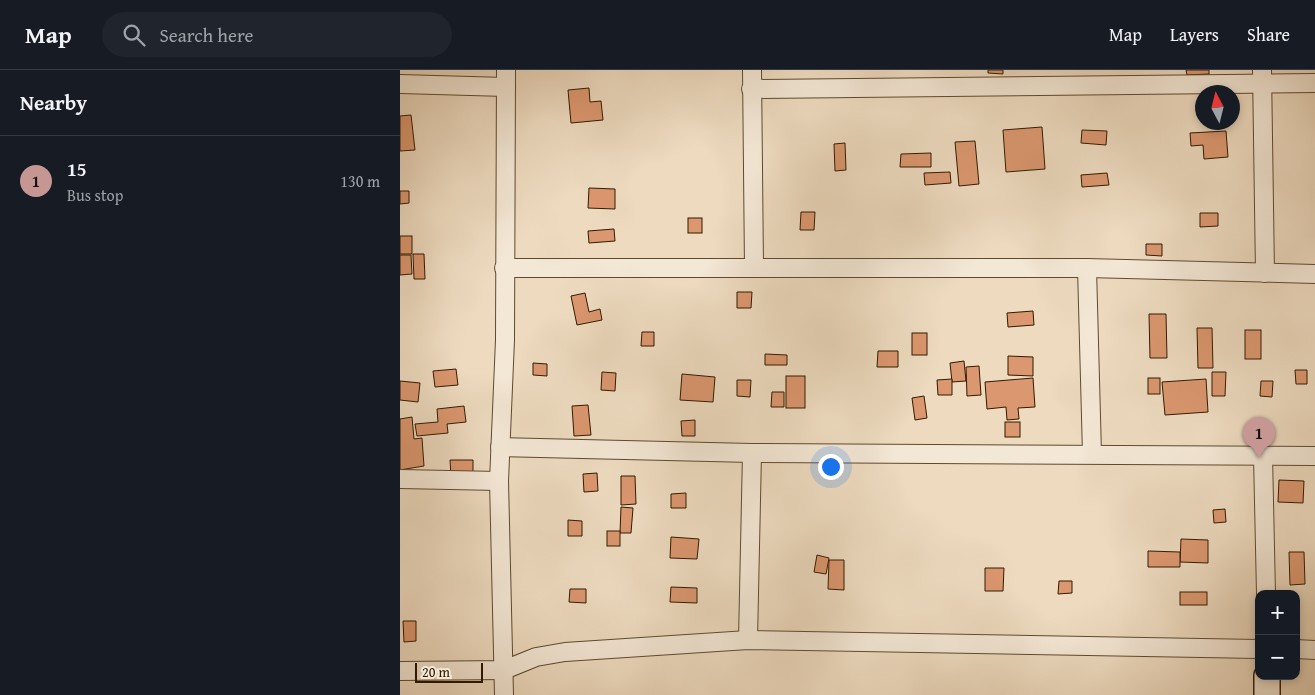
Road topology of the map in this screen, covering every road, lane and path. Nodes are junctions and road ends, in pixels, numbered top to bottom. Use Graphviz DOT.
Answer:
graph roads {
  1 [pos="752,70"];
  2 [pos="1262,77"];
  3 [pos="506,79"];
  4 [pos="1315,83"];
  5 [pos="400,84"];
  6 [pos="751,89"];
  7 [pos="754,267"];
  8 [pos="504,268"];
  9 [pos="1087,268"];
  10 [pos="1265,274"];
  11 [pos="1315,274"];
  12 [pos="500,446"];
  13 [pos="752,452"];
  14 [pos="1092,454"];
  15 [pos="1263,455"];
  16 [pos="1315,456"];
  17 [pos="400,479"];
  18 [pos="500,481"];
  19 [pos="1266,590"];
  20 [pos="748,640"];
  21 [pos="1255,649"];
  22 [pos="1300,649"];
  23 [pos="1315,650"];
  24 [pos="504,670"];
  25 [pos="400,671"];
  26 [pos="1267,680"];
  27 [pos="504,695"];
  28 [pos="1267,695"];
  1 -- 6 [label="street"];
  2 -- 4 [label="street"];
  2 -- 6 [label="street"];
  2 -- 10 [label="street"];
  3 -- 5 [label="street"];
  3 -- 8 [label="street"];
  6 -- 7 [label="street"];
  7 -- 8 [label="street"];
  7 -- 9 [label="street"];
  8 -- 12 [label="street"];
  9 -- 10 [label="street"];
  9 -- 14 [label="street"];
  10 -- 11 [label="street"];
  12 -- 13 [label="street"];
  12 -- 18 [label="street"];
  13 -- 14 [label="street"];
  13 -- 20 [label="street"];
  14 -- 15 [label="street"];
  15 -- 16 [label="street"];
  15 -- 19 [label="street"];
  17 -- 18 [label="street"];
  18 -- 24 [label="street"];
  20 -- 21 [label="street"];
  20 -- 24 [label="street"];
  22 -- 23 [label="street"];
  24 -- 25 [label="street"];
  24 -- 27 [label="street"];
  26 -- 28 [label="street"];
}
